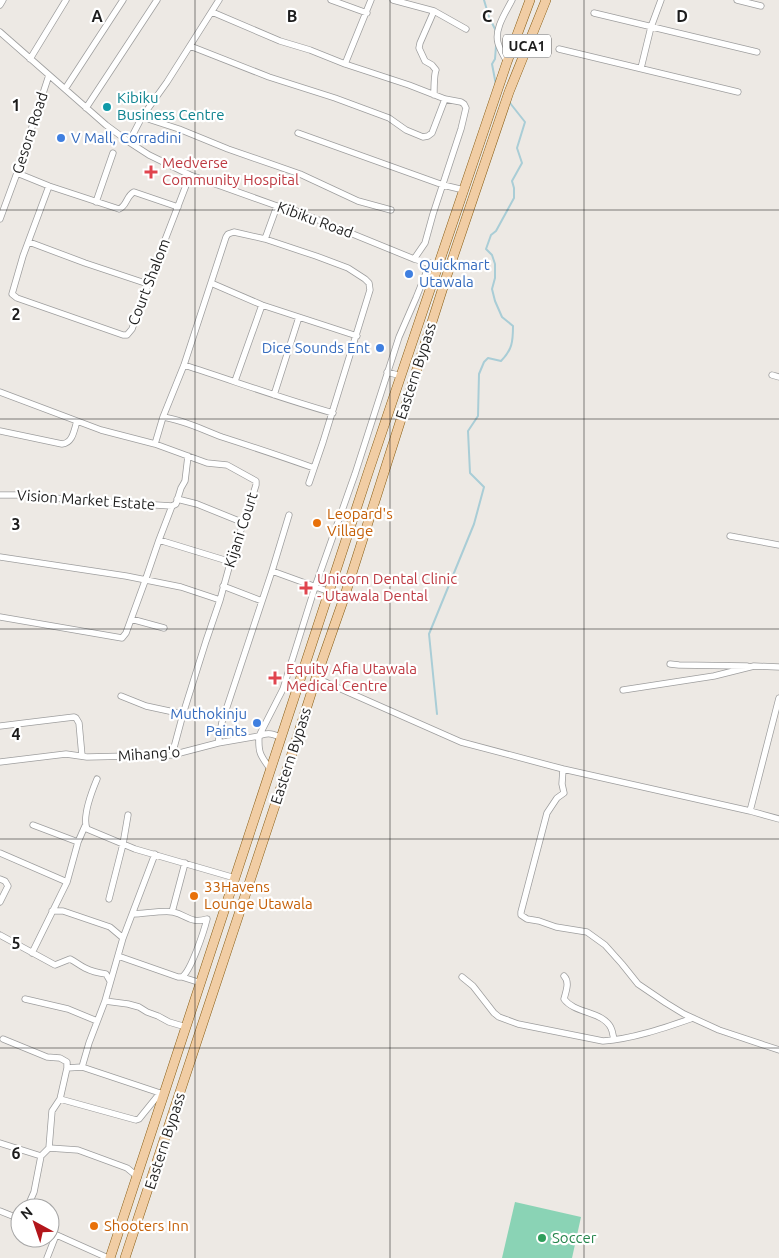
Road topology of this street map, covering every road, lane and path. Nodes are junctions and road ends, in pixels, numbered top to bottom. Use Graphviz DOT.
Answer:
graph roads {
  1 [pos="3,0"];
  2 [pos="66,0"];
  3 [pos="122,0"];
  4 [pos="157,0"];
  5 [pos="219,0"];
  6 [pos="331,0"];
  7 [pos="371,0"];
  8 [pos="393,0"];
  9 [pos="512,0"];
  10 [pos="530,0"];
  11 [pos="546,0"];
  12 [pos="661,0"];
  13 [pos="737,0"];
  14 [pos="0,5"];
  15 [pos="761,6"];
  16 [pos="212,12"];
  17 [pos="434,12"];
  18 [pos="366,13"];
  19 [pos="594,13"];
  20 [pos="650,26"];
  21 [pos="466,29"];
  22 [pos="0,32"];
  23 [pos="190,46"];
  24 [pos="558,49"];
  25 [pos="758,52"];
  26 [pos="30,58"];
  27 [pos="508,62"];
  28 [pos="345,64"];
  29 [pos="641,68"];
  30 [pos="49,75"];
  31 [pos="66,89"];
  32 [pos="738,92"];
  33 [pos="434,95"];
  34 [pos="445,99"];
  35 [pos="86,108"];
  36 [pos="142,117"];
  37 [pos="298,133"];
  38 [pos="129,142"];
  39 [pos="113,153"];
  40 [pos="17,173"];
  41 [pos="190,175"];
  42 [pos="49,186"];
  43 [pos="443,186"];
  44 [pos="464,190"];
  45 [pos="96,202"];
  46 [pos="278,206"];
  47 [pos="178,207"];
  48 [pos="391,210"];
  49 [pos="0,219"];
  50 [pos="265,239"];
  51 [pos="29,242"];
  52 [pos="414,259"];
  53 [pos="434,265"];
  54 [pos="211,283"];
  55 [pos="148,284"];
  56 [pos="262,304"];
  57 [pos="299,317"];
  58 [pos="357,336"];
  59 [pos="184,365"];
  60 [pos="387,372"];
  61 [pos="772,375"];
  62 [pos="401,376"];
  63 [pos="779,377"];
  64 [pos="235,381"];
  65 [pos="0,392"];
  66 [pos="274,395"];
  67 [pos="333,413"];
  68 [pos="163,418"];
  69 [pos="77,421"];
  70 [pos="0,431"];
  71 [pos="154,444"];
  72 [pos="188,456"];
  73 [pos="314,468"];
  74 [pos="368,473"];
  75 [pos="382,477"];
  76 [pos="309,483"];
  77 [pos="0,495"];
  78 [pos="177,499"];
  79 [pos="172,506"];
  80 [pos="342,511"];
  81 [pos="289,515"];
  82 [pos="354,515"];
  83 [pos="244,523"];
  84 [pos="730,536"];
  85 [pos="158,540"];
  86 [pos="779,545"];
  87 [pos="0,557"];
  88 [pos="231,562"];
  89 [pos="272,571"];
  90 [pos="145,581"];
  91 [pos="223,586"];
  92 [pos="315,587"];
  93 [pos="330,592"];
  94 [pos="220,600"];
  95 [pos="262,601"];
  96 [pos="0,617"];
  97 [pos="130,619"];
  98 [pos="164,628"];
  99 [pos="670,664"];
  100 [pos="754,666"];
  101 [pos="779,667"];
  102 [pos="316,678"];
  103 [pos="283,689"];
  104 [pos="623,690"];
  105 [pos="296,694"];
  106 [pos="121,696"];
  107 [pos="779,698"];
  108 [pos="183,714"];
  109 [pos="0,726"];
  110 [pos="260,736"];
  111 [pos="282,738"];
  112 [pos="218,743"];
  113 [pos="172,755"];
  114 [pos="82,756"];
  115 [pos="0,762"];
  116 [pos="563,769"];
  117 [pos="271,770"];
  118 [pos="97,779"];
  119 [pos="750,811"];
  120 [pos="128,815"];
  121 [pos="779,819"];
  122 [pos="34,825"];
  123 [pos="86,826"];
  124 [pos="78,842"];
  125 [pos="123,844"];
  126 [pos="0,853"];
  127 [pos="155,854"];
  128 [pos="185,863"];
  129 [pos="235,878"];
  130 [pos="0,879"];
  131 [pos="67,882"];
  132 [pos="109,898"];
  133 [pos="0,902"];
  134 [pos="52,912"];
  135 [pos="172,912"];
  136 [pos="133,914"];
  137 [pos="0,935"];
  138 [pos="123,938"];
  139 [pos="32,953"];
  140 [pos="118,956"];
  141 [pos="564,976"];
  142 [pos="182,977"];
  143 [pos="462,977"];
  144 [pos="110,981"];
  145 [pos="201,983"];
  146 [pos="25,999"];
  147 [pos="105,1001"];
  148 [pos="693,1018"];
  149 [pos="97,1022"];
  150 [pos="186,1027"];
  151 [pos="3,1039"];
  152 [pos="614,1040"];
  153 [pos="779,1050"];
  154 [pos="67,1068"];
  155 [pos="82,1068"];
  156 [pos="161,1097"];
  157 [pos="60,1099"];
  158 [pos="0,1142"];
  159 [pos="49,1148"];
  160 [pos="41,1156"];
  161 [pos="138,1177"];
  162 [pos="31,1198"];
  163 [pos="60,1236"];
  164 [pos="109,1258"];
  165 [pos="125,1258"];
  1 -- 14 [label="street"];
  2 -- 26 [label="street"];
  3 -- 31 [label="street"];
  4 -- 35 [label="street"];
  5 -- 16 [label="street"];
  6 -- 18 [label="street"];
  7 -- 18 [label="street"];
  8 -- 17 [label="street"];
  9 -- 27 [label="street"];
  10 -- 27 [label="main road, Eastern Bypass / UCA1"];
  11 -- 75 [label="main road, Eastern Bypass / UCA1"];
  12 -- 20 [label="street"];
  13 -- 15 [label="street"];
  16 -- 23 [label="street"];
  16 -- 28 [label="street"];
  17 -- 21 [label="street"];
  17 -- 33 [label="street"];
  18 -- 28 [label="street"];
  19 -- 20 [label="street"];
  20 -- 25 [label="street"];
  20 -- 29 [label="street"];
  22 -- 26 [label="street, Kibiku Road"];
  23 -- 34 [label="street"];
  23 -- 36 [label="street"];
  24 -- 29 [label="street"];
  26 -- 30 [label="street, Kibiku Road"];
  27 -- 44 [label="main road, Eastern Bypass / UCA1"];
  28 -- 33 [label="street"];
  29 -- 32 [label="street"];
  30 -- 31 [label="street, Kibiku Road"];
  30 -- 40 [label="street, Gesora Road"];
  31 -- 35 [label="street, Kibiku Road"];
  33 -- 34 [label="street"];
  34 -- 43 [label="street"];
  35 -- 38 [label="street, Kibiku Road"];
  36 -- 38 [label="street"];
  36 -- 48 [label="street"];
  37 -- 43 [label="street"];
  38 -- 41 [label="street, Kibiku Road"];
  39 -- 45 [label="street"];
  40 -- 42 [label="street"];
  40 -- 49 [label="street, Gesora Road"];
  41 -- 46 [label="street, Kibiku Road"];
  41 -- 47 [label="street, Court Shalom"];
  42 -- 45 [label="street"];
  42 -- 51 [label="street, Court Shalom"];
  43 -- 44 [label="street"];
  43 -- 52 [label="street"];
  44 -- 53 [label="main road, Eastern Bypass / UCA1"];
  45 -- 47 [label="street"];
  46 -- 50 [label="street"];
  46 -- 52 [label="street, Kibiku Road"];
  47 -- 55 [label="street, Court Shalom"];
  50 -- 54 [label="street"];
  50 -- 58 [label="street"];
  51 -- 55 [label="street"];
  51 -- 55 [label="street, Court Shalom"];
  52 -- 53 [label="street, Kibiku Road"];
  53 -- 60 [label="street"];
  53 -- 62 [label="main road, Eastern Bypass / UCA1"];
  54 -- 56 [label="street"];
  54 -- 59 [label="street"];
  56 -- 57 [label="street"];
  56 -- 64 [label="street"];
  57 -- 58 [label="street"];
  57 -- 66 [label="street"];
  58 -- 67 [label="street"];
  59 -- 64 [label="street"];
  59 -- 68 [label="street"];
  60 -- 62 [label="street"];
  60 -- 80 [label="street"];
  61 -- 63 [label="street"];
  62 -- 74 [label="main road, Eastern Bypass / UCA1"];
  64 -- 66 [label="street"];
  65 -- 69 [label="street, Kijani Court"];
  66 -- 67 [label="street"];
  67 -- 73 [label="street"];
  68 -- 71 [label="street"];
  68 -- 73 [label="street"];
  69 -- 70 [label="street"];
  69 -- 71 [label="street, Kijani Court"];
  71 -- 72 [label="street, Kijani Court"];
  72 -- 78 [label="street"];
  72 -- 83 [label="street, Kijani Court"];
  73 -- 76 [label="street"];
  74 -- 75 [label="main road"];
  74 -- 82 [label="main road, Eastern Bypass / UCA1"];
  75 -- 102 [label="main road, Eastern Bypass / UCA1"];
  77 -- 79 [label="street, Vision Market Estate"];
  78 -- 79 [label="street"];
  78 -- 83 [label="street"];
  79 -- 85 [label="street"];
  80 -- 82 [label="street"];
  80 -- 92 [label="street"];
  81 -- 89 [label="street"];
  82 -- 93 [label="main road, Eastern Bypass / UCA1"];
  83 -- 88 [label="street, Kijani Court"];
  84 -- 86 [label="street"];
  85 -- 88 [label="street"];
  85 -- 90 [label="street"];
  87 -- 90 [label="street"];
  88 -- 91 [label="street, Kijani Court"];
  89 -- 92 [label="street"];
  89 -- 95 [label="street"];
  90 -- 94 [label="street"];
  90 -- 97 [label="street"];
  91 -- 94 [label="street, Kijani Court"];
  91 -- 95 [label="street"];
  92 -- 93 [label="street"];
  92 -- 103 [label="street"];
  93 -- 105 [label="main road, Eastern Bypass / UCA1"];
  94 -- 108 [label="street, Kijani Court"];
  95 -- 112 [label="street"];
  96 -- 97 [label="street"];
  97 -- 98 [label="street"];
  99 -- 100 [label="street"];
  100 -- 101 [label="street"];
  100 -- 104 [label="street"];
  102 -- 116 [label="street"];
  102 -- 165 [label="main road, Eastern Bypass / UCA1"];
  103 -- 105 [label="street"];
  103 -- 110 [label="street"];
  105 -- 111 [label="main road, Eastern Bypass / UCA1"];
  106 -- 108 [label="street"];
  107 -- 119 [label="street"];
  108 -- 113 [label="street, Kijani Court"];
  109 -- 114 [label="street"];
  110 -- 111 [label="street, Mihang'o"];
  110 -- 112 [label="street, Mihang'o"];
  110 -- 117 [label="street"];
  111 -- 117 [label="main road, Eastern Bypass / UCA1"];
  112 -- 113 [label="street, Mihang'o"];
  113 -- 114 [label="street, Mihang'o"];
  114 -- 115 [label="street, Mihang'o"];
  116 -- 119 [label="street"];
  116 -- 148 [label="street"];
  117 -- 129 [label="main road, Eastern Bypass / UCA1"];
  118 -- 123 [label="street"];
  119 -- 121 [label="street"];
  120 -- 125 [label="street"];
  122 -- 124 [label="street"];
  123 -- 124 [label="street"];
  123 -- 125 [label="street"];
  124 -- 131 [label="street"];
  125 -- 127 [label="street"];
  125 -- 132 [label="street"];
  126 -- 131 [label="street"];
  127 -- 128 [label="street"];
  127 -- 136 [label="street"];
  128 -- 129 [label="street"];
  128 -- 135 [label="street"];
  129 -- 145 [label="main road, Eastern Bypass / UCA1"];
  130 -- 133 [label="street"];
  131 -- 134 [label="street"];
  134 -- 138 [label="street"];
  134 -- 139 [label="street"];
  135 -- 136 [label="street"];
  135 -- 142 [label="street"];
  136 -- 138 [label="street"];
  137 -- 139 [label="street"];
  138 -- 140 [label="street"];
  139 -- 144 [label="street"];
  140 -- 142 [label="street"];
  140 -- 144 [label="street"];
  141 -- 152 [label="street"];
  142 -- 145 [label="street"];
  143 -- 152 [label="street"];
  144 -- 147 [label="street"];
  145 -- 150 [label="main road, Eastern Bypass / UCA1"];
  146 -- 149 [label="street"];
  147 -- 149 [label="street"];
  147 -- 150 [label="street"];
  148 -- 152 [label="street"];
  148 -- 153 [label="street"];
  149 -- 155 [label="street"];
  150 -- 156 [label="main road, Eastern Bypass / UCA1"];
  151 -- 154 [label="street"];
  154 -- 155 [label="street"];
  154 -- 157 [label="street"];
  155 -- 156 [label="street"];
  156 -- 157 [label="street"];
  156 -- 161 [label="main road, Eastern Bypass / UCA1"];
  157 -- 159 [label="street"];
  158 -- 160 [label="street"];
  159 -- 160 [label="street"];
  159 -- 161 [label="street"];
  160 -- 162 [label="street"];
  161 -- 164 [label="main road, Eastern Bypass / UCA1"];
  163 -- 164 [label="street"];
}
